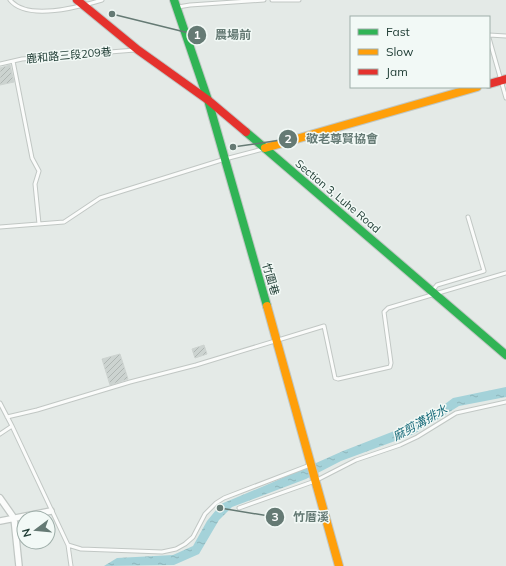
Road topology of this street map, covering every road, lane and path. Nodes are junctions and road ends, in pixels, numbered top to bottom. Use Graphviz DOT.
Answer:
graph roads {
  1 [pos="10,0"];
  2 [pos="102,0"];
  3 [pos="264,0"];
  4 [pos="272,0"];
  5 [pos="298,0"];
  6 [pos="81,3"];
  7 [pos="175,4"];
  8 [pos="506,36"];
  9 [pos="138,50"];
  10 [pos="13,61"];
  11 [pos="0,64"];
  12 [pos="503,80"];
  13 [pos="490,84"];
  14 [pos="475,88"];
  15 [pos="506,98"];
  16 [pos="208,100"];
  17 [pos="265,148"];
  18 [pos="225,159"];
  19 [pos="468,217"];
  20 [pos="39,224"];
  21 [pos="0,226"];
  22 [pos="506,273"];
  23 [pos="434,292"];
  24 [pos="277,340"];
  25 [pos="506,355"];
  26 [pos="506,402"];
  27 [pos="0,403"];
  28 [pos="6,417"];
  29 [pos="12,426"];
  30 [pos="0,434"];
  31 [pos="310,464"];
  32 [pos="315,481"];
  33 [pos="0,498"];
  34 [pos="238,508"];
  35 [pos="51,510"];
  36 [pos="14,518"];
  37 [pos="56,520"];
  38 [pos="0,521"];
  39 [pos="68,545"];
  40 [pos="19,566"];
  41 [pos="71,566"];
  42 [pos="339,566"];
  1 -- 6 [label="lane"];
  2 -- 6 [label="lane"];
  3 -- 7 [label="lane"];
  4 -- 5 [label="lane"];
  6 -- 9 [label="street, Section 3, Luhe Road"];
  7 -- 16 [label="street, 竹圍巷"];
  8 -- 12 [label="lane"];
  9 -- 10 [label="lane, 鹿和路三段209巷"];
  9 -- 16 [label="street, Section 3, Luhe Road"];
  10 -- 11 [label="lane, 鹿和路三段209巷"];
  10 -- 20 [label="lane"];
  12 -- 13 [label="street"];
  12 -- 15 [label="lane"];
  14 -- 17 [label="street"];
  16 -- 17 [label="street, Section 3, Luhe Road"];
  16 -- 18 [label="street, 竹圍巷"];
  17 -- 18 [label="lane"];
  17 -- 23 [label="street, Section 3, Luhe Road"];
  18 -- 20 [label="lane"];
  18 -- 24 [label="street, 竹圍巷"];
  19 -- 23 [label="lane"];
  20 -- 21 [label="lane"];
  22 -- 23 [label="lane"];
  23 -- 24 [label="lane"];
  23 -- 25 [label="street, Section 3, Luhe Road"];
  24 -- 28 [label="lane"];
  24 -- 31 [label="street, 竹圍巷"];
  26 -- 32 [label="lane"];
  27 -- 28 [label="lane"];
  28 -- 29 [label="lane"];
  29 -- 30 [label="lane"];
  29 -- 35 [label="lane"];
  31 -- 32 [label="street, 竹圍巷"];
  31 -- 39 [label="lane"];
  32 -- 34 [label="lane"];
  32 -- 42 [label="street, 竹圍巷"];
  33 -- 36 [label="street"];
  36 -- 38 [label="street"];
  36 -- 40 [label="street"];
  37 -- 39 [label="lane"];
  39 -- 41 [label="lane"];
}
